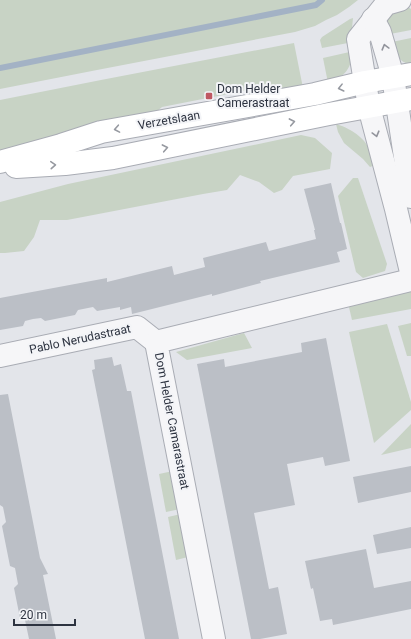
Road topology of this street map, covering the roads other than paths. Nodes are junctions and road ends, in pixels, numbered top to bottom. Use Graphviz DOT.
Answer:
graph roads {
  1 [pos="400,0"];
  2 [pos="373,19"];
  3 [pos="402,76"];
  4 [pos="365,82"];
  5 [pos="404,101"];
  6 [pos="369,107"];
  7 [pos="0,162"];
  8 [pos="0,168"];
  9 [pos="411,197"];
  10 [pos="411,272"];
  11 [pos="411,280"];
  12 [pos="156,342"];
  13 [pos="0,356"];
  14 [pos="214,639"];
  1 -- 2 [label="street"];
  3 -- 2 [label="street, one-way"];
  2 -- 4 [label="street"];
  3 -- 4 [label="main road, Verzetslaan"];
  3 -- 5 [label="street"];
  4 -- 6 [label="street"];
  4 -- 7 [label="main road, Verzetslaan, one-way"];
  5 -- 6 [label="main road"];
  5 -- 9 [label="street"];
  8 -- 6 [label="main road, one-way"];
  6 -- 10 [label="street, one-way"];
  11 -- 12 [label="street, Dom Helder Camarastraat"];
  12 -- 13 [label="street, Pablo Nerudastraat"];
  12 -- 14 [label="street, Dom Helder Camarastraat"];
}
